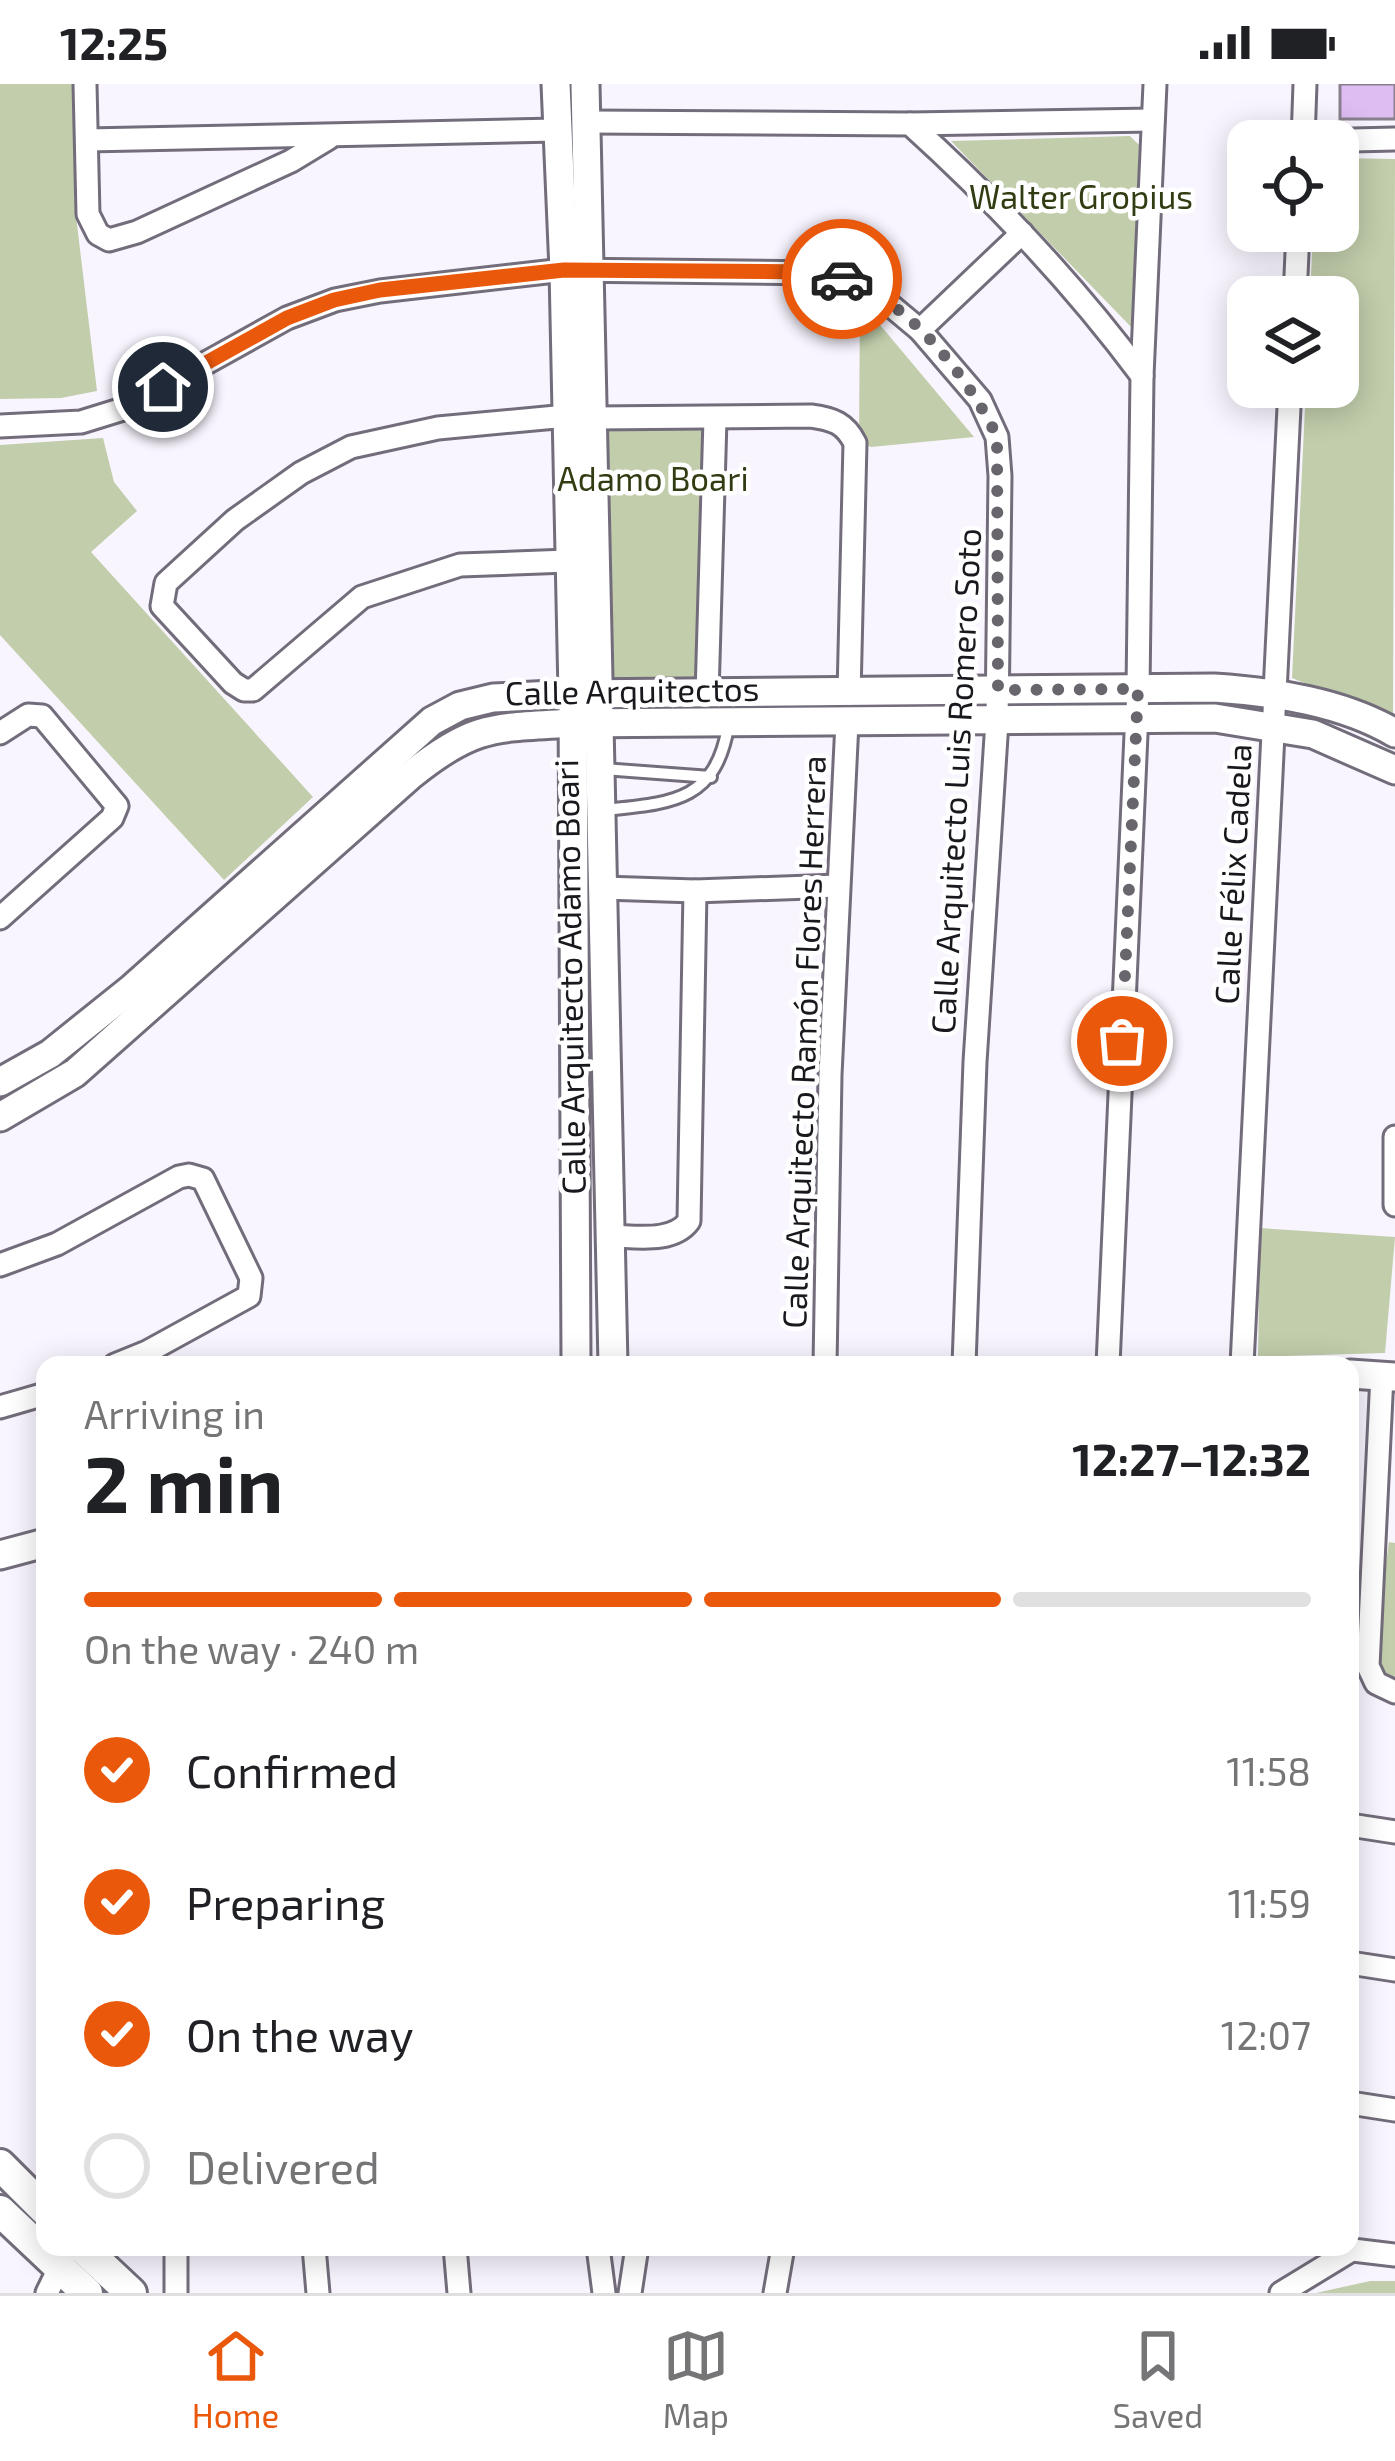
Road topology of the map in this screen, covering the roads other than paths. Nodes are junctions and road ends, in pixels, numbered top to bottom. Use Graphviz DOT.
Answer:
graph roads {
  1 [pos="85,84"];
  2 [pos="556,84"];
  3 [pos="585,84"];
  4 [pos="1155,84"];
  5 [pos="1305,84"];
  6 [pos="1153,120"];
  7 [pos="1306,120"];
  8 [pos="587,122"];
  9 [pos="910,124"];
  10 [pos="557,130"];
  11 [pos="331,137"];
  12 [pos="1395,139"];
  13 [pos="87,140"];
  14 [pos="1359,140"];
  15 [pos="1022,233"];
  16 [pos="576,270"];
  17 [pos="920,330"];
  18 [pos="1142,376"];
  19 [pos="1289,408"];
  20 [pos="580,417"];
  21 [pos="716,419"];
  22 [pos="0,425"];
  23 [pos="568,561"];
  24 [pos="998,690"];
  25 [pos="587,694"];
  26 [pos="1276,694"];
  27 [pos="707,695"];
  28 [pos="1137,703"];
  29 [pos="848,708"];
  30 [pos="997,721"];
  31 [pos="572,723"];
  32 [pos="728,723"];
  33 [pos="602,724"];
  34 [pos="1274,725"];
  35 [pos="0,733"];
  36 [pos="1395,733"];
  37 [pos="603,769"];
  38 [pos="1395,770"];
  39 [pos="711,777"];
  40 [pos="603,811"];
  41 [pos="287,846"];
  42 [pos="307,868"];
  43 [pos="838,886"];
  44 [pos="603,889"];
  45 [pos="695,891"];
  46 [pos="0,918"];
  47 [pos="0,1082"];
  48 [pos="0,1117"];
  49 [pos="1395,1137"];
  50 [pos="1395,1205"];
  51 [pos="608,1236"];
  52 [pos="0,1265"];
  53 [pos="137,1356"];
  54 [pos="576,1356"];
  55 [pos="613,1356"];
  56 [pos="825,1356"];
  57 [pos="964,1356"];
  58 [pos="1108,1356"];
  59 [pos="1242,1356"];
  60 [pos="1388,1376"];
  61 [pos="36,1396"];
  62 [pos="0,1406"];
  63 [pos="36,1545"];
  64 [pos="0,1555"];
  65 [pos="1385,1687"];
  66 [pos="1359,1826"];
  67 [pos="1395,1832"];
  68 [pos="1359,1964"];
  69 [pos="1395,1970"];
  70 [pos="1359,2104"];
  71 [pos="1395,2110"];
  72 [pos="0,2165"];
  73 [pos="36,2201"];
  74 [pos="0,2211"];
  75 [pos="36,2240"];
  76 [pos="1359,2251"];
  77 [pos="1395,2255"];
  78 [pos="176,2256"];
  79 [pos="315,2256"];
  80 [pos="455,2256"];
  81 [pos="599,2256"];
  82 [pos="637,2256"];
  83 [pos="781,2256"];
  84 [pos="1330,2256"];
  85 [pos="64,2263"];
  86 [pos="87,2293"];
  87 [pos="130,2293"];
  88 [pos="176,2293"];
  89 [pos="318,2293"];
  90 [pos="459,2293"];
  91 [pos="604,2293"];
  92 [pos="631,2293"];
  93 [pos="775,2293"];
  94 [pos="1281,2293"];
  1 -- 13 [label="street"];
  2 -- 10 [label="street, Calle Arquitecto Adamo Boari"];
  3 -- 8 [label="street, Calle Arquitecto Adamo Boari"];
  4 -- 6 [label="street"];
  5 -- 7 [label="street"];
  6 -- 9 [label="street"];
  6 -- 18 [label="street"];
  8 -- 9 [label="street"];
  8 -- 16 [label="street, Calle Arquitecto Adamo Boari"];
  9 -- 15 [label="street"];
  10 -- 11 [label="street"];
  10 -- 16 [label="street, Calle Arquitecto Adamo Boari"];
  11 -- 13 [label="street"];
  11 -- 13 [label="street"];
  12 -- 14 [label="street"];
  15 -- 17 [label="street"];
  15 -- 18 [label="street"];
  16 -- 17 [label="street, Calle Arquitecto Luis Romero Soto"];
  16 -- 20 [label="street, Calle Arquitecto Adamo Boari"];
  16 -- 22 [label="street, Calle Arquitecto Luis Romero Soto"];
  17 -- 24 [label="street, Calle Arquitecto Luis Romero Soto"];
  18 -- 28 [label="street"];
  19 -- 26 [label="street, Calle Félix Cadela"];
  20 -- 21 [label="street"];
  20 -- 23 [label="street, Calle Arquitecto Adamo Boari"];
  20 -- 23 [label="street"];
  20 -- 25 [label="street, Calle Arquitecto Adamo Boari"];
  21 -- 27 [label="street"];
  21 -- 29 [label="street, Calle Arquitecto Ramón Flores Herrera"];
  23 -- 25 [label="street, Calle Arquitecto Adamo Boari"];
  24 -- 28 [label="street, Calle Arquitectos"];
  24 -- 29 [label="street, Calle Arquitectos"];
  24 -- 30 [label="street, Calle Arquitecto Luis Romero Soto"];
  25 -- 27 [label="street, Calle Arquitectos"];
  25 -- 31 [label="street, Calle Arquitecto Adamo Boari"];
  25 -- 33 [label="street, Calle Arquitecto Adamo Boari"];
  25 -- 41 [label="street, Calle Arquitectos"];
  26 -- 28 [label="street, Calle Arquitectos"];
  26 -- 34 [label="street, Calle Félix Cadela"];
  26 -- 36 [label="street, Calle Arquitectos"];
  27 -- 29 [label="street, Calle Arquitectos"];
  28 -- 30 [label="street, Calle Arquitectos"];
  28 -- 34 [label="street, Calle Arquitectos"];
  28 -- 58 [label="street"];
  29 -- 30 [label="street, Calle Arquitectos"];
  29 -- 32 [label="street, Calle Arquitectos"];
  29 -- 43 [label="street, Calle Arquitecto Ramón Flores Herrera"];
  30 -- 57 [label="street, Calle Arquitecto Luis Romero Soto"];
  31 -- 33 [label="street, Calle Arquitectos"];
  31 -- 42 [label="street, Calle Arquitectos"];
  31 -- 54 [label="street, Calle Arquitecto Adamo Boari"];
  32 -- 33 [label="street, Calle Arquitectos"];
  32 -- 39 [label="lane"];
  33 -- 37 [label="street, Calle Arquitecto Adamo Boari"];
  34 -- 38 [label="street, Calle Arquitectos"];
  34 -- 59 [label="street, Calle Félix Cadela"];
  35 -- 46 [label="street"];
  37 -- 39 [label="lane"];
  37 -- 40 [label="street, Calle Arquitecto Adamo Boari"];
  39 -- 40 [label="lane"];
  40 -- 44 [label="street, Calle Arquitecto Adamo Boari"];
  41 -- 42 [label="street"];
  41 -- 47 [label="street, Calle Arquitectos"];
  42 -- 48 [label="street, Calle Arquitectos"];
  43 -- 45 [label="street"];
  43 -- 56 [label="street, Calle Arquitecto Ramón Flores Herrera"];
  44 -- 45 [label="street"];
  44 -- 51 [label="street, Calle Arquitecto Adamo Boari"];
  45 -- 51 [label="street"];
  49 -- 50 [label="street"];
  51 -- 55 [label="street, Calle Arquitecto Adamo Boari"];
  52 -- 53 [label="street"];
  60 -- 65 [label="street"];
  61 -- 62 [label="street"];
  63 -- 64 [label="street"];
  66 -- 67 [label="street"];
  68 -- 69 [label="street"];
  70 -- 71 [label="street"];
  72 -- 73 [label="main road"];
  74 -- 75 [label="main road"];
  76 -- 77 [label="street"];
  78 -- 88 [label="street"];
  79 -- 89 [label="street"];
  80 -- 90 [label="street"];
  81 -- 91 [label="street"];
  82 -- 92 [label="street"];
  83 -- 93 [label="street"];
  84 -- 94 [label="street"];
  85 -- 86 [label="main road"];
  85 -- 87 [label="main road"];
}
